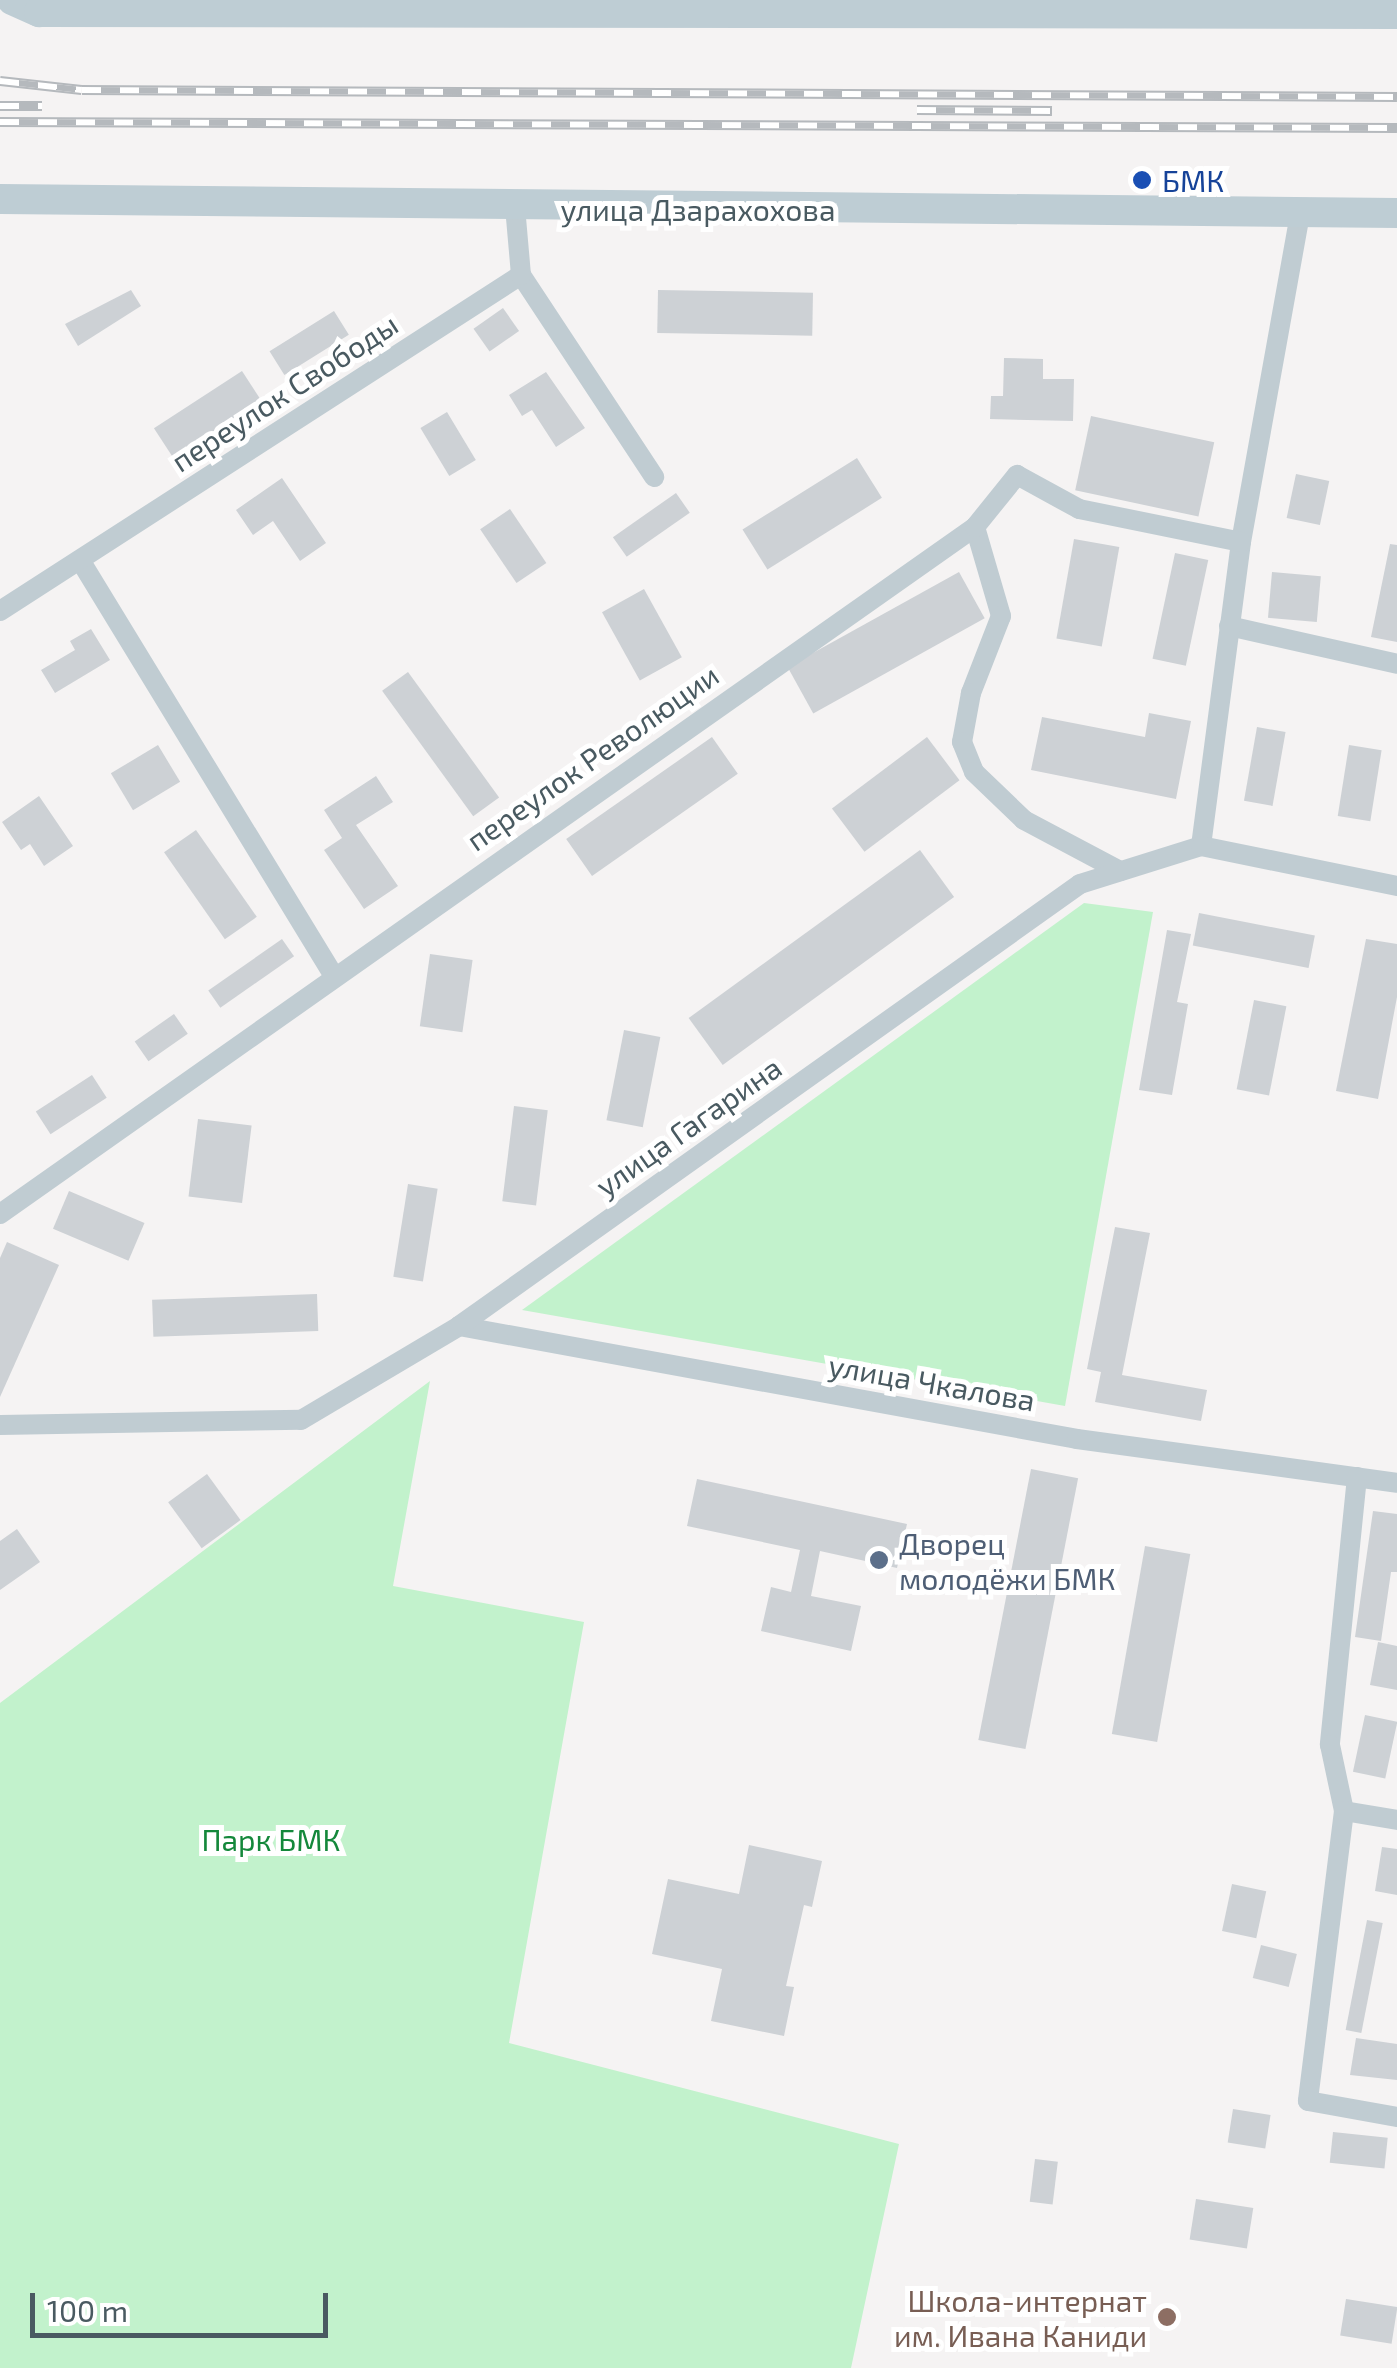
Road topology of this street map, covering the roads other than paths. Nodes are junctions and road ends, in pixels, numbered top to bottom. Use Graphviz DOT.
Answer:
graph roads {
  1 [pos="12,0"];
  2 [pos="692,7"];
  3 [pos="1359,7"];
  4 [pos="1397,14"];
  5 [pos="0,200"];
  6 [pos="515,207"];
  7 [pos="1397,213"];
  8 [pos="1300,214"];
  9 [pos="520,275"];
  10 [pos="654,477"];
  11 [pos="975,526"];
  12 [pos="1241,542"];
  13 [pos="80,560"];
  14 [pos="0,611"];
  15 [pos="1228,626"];
  16 [pos="1397,664"];
  17 [pos="1201,846"];
  18 [pos="1120,871"];
  19 [pos="1397,886"];
  20 [pos="333,974"];
  21 [pos="0,1214"];
  22 [pos="459,1326"];
  23 [pos="0,1425"];
  24 [pos="1357,1477"];
  25 [pos="1397,1484"];
  26 [pos="1344,1811"];
  27 [pos="1397,1820"];
  28 [pos="1397,2117"];
  1 -- 2 [label="street"];
  2 -- 3 [label="street"];
  3 -- 4 [label="street"];
  5 -- 6 [label="street, улица Дзарахохова"];
  6 -- 8 [label="street, улица Дзарахохова"];
  6 -- 9 [label="street"];
  7 -- 8 [label="street, улица Дзарахохова"];
  8 -- 12 [label="street"];
  9 -- 10 [label="street"];
  9 -- 13 [label="street, переулок Свободы"];
  11 -- 12 [label="street, переулок Революции"];
  11 -- 18 [label="street"];
  11 -- 20 [label="street, переулок Революции"];
  12 -- 15 [label="street"];
  13 -- 14 [label="street, переулок Свободы"];
  13 -- 20 [label="street"];
  15 -- 16 [label="street"];
  15 -- 17 [label="street"];
  17 -- 18 [label="street, улица Гагарина"];
  17 -- 19 [label="street, улица Гагарина"];
  18 -- 22 [label="street, улица Гагарина"];
  20 -- 21 [label="street, переулок Революции"];
  22 -- 23 [label="street, улица Гагарина"];
  22 -- 24 [label="street, улица Чкалова"];
  24 -- 25 [label="street, улица Чкалова"];
  24 -- 26 [label="street"];
  26 -- 27 [label="street"];
  26 -- 28 [label="street"];
}
